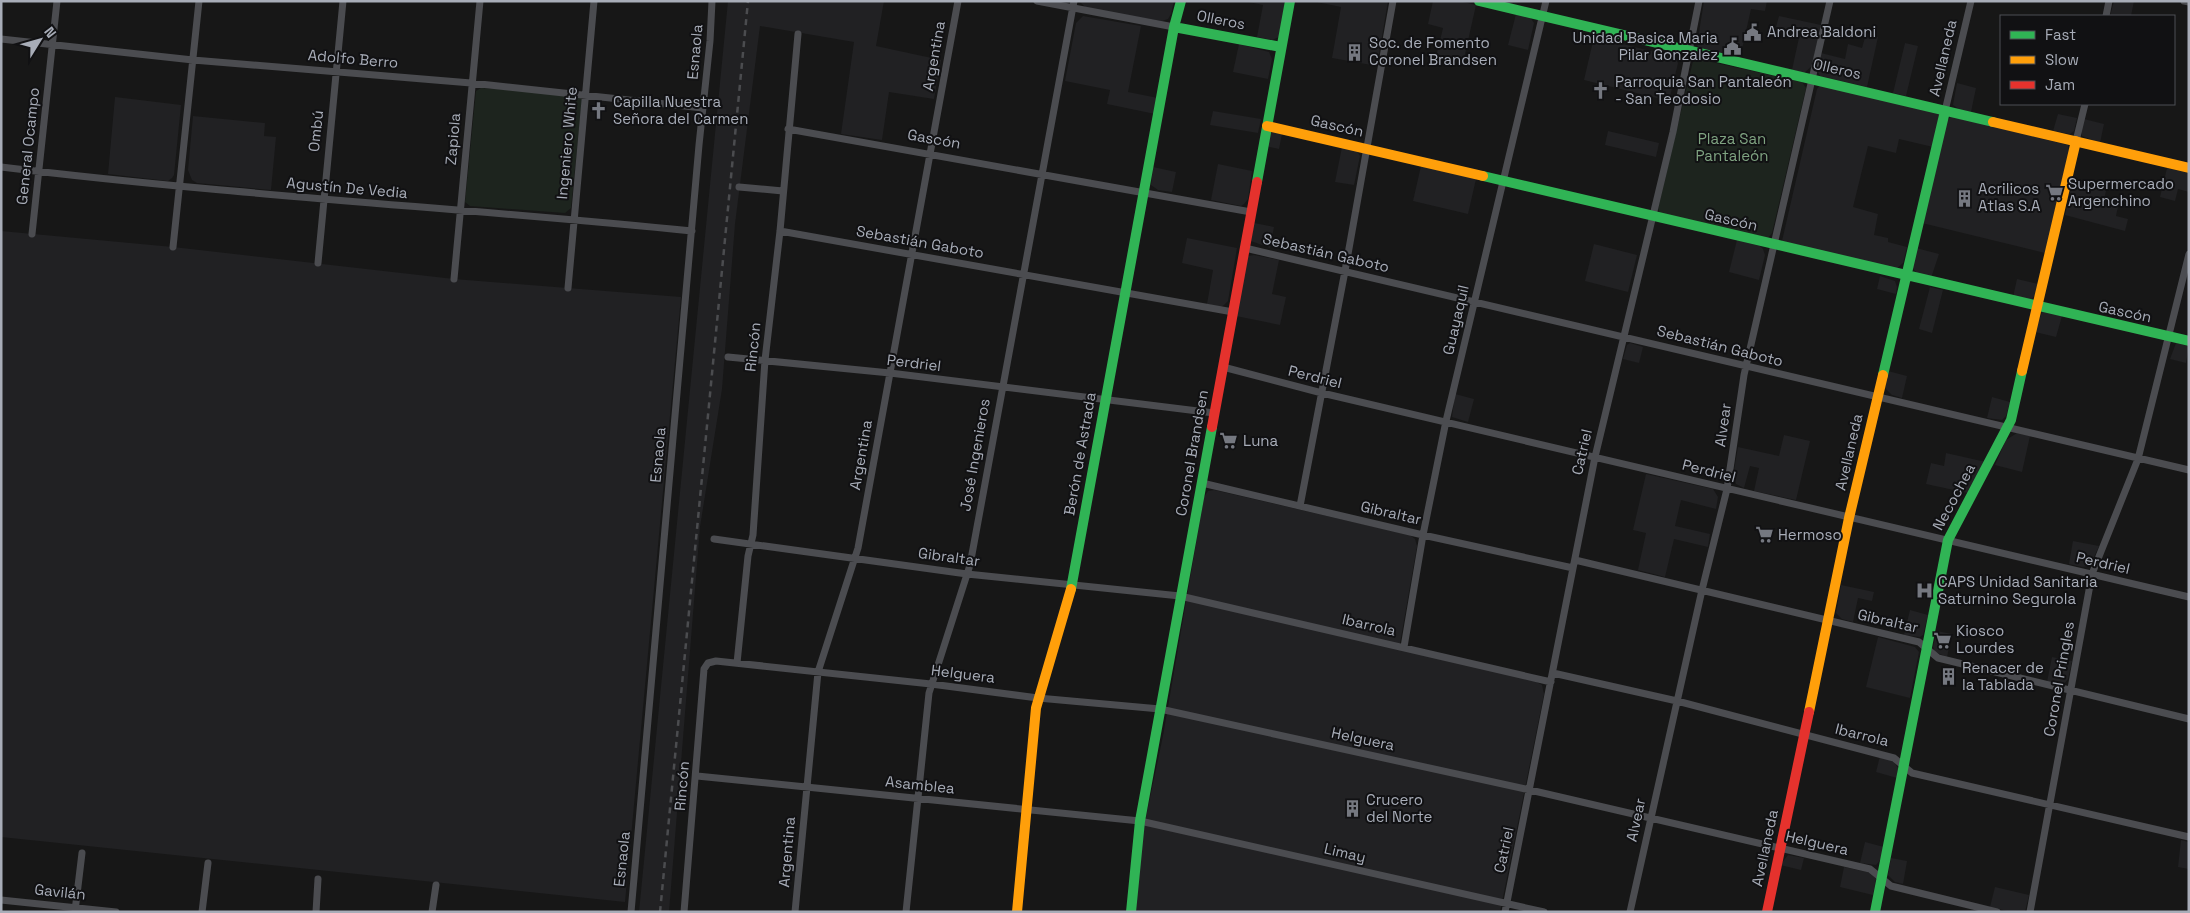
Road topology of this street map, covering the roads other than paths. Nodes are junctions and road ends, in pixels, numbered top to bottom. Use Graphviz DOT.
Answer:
graph roads {
  1 [pos="57,1"];
  2 [pos="199,1"];
  3 [pos="342,1"];
  4 [pos="480,1"];
  5 [pos="594,1"];
  6 [pos="712,1"];
  7 [pos="958,1"];
  8 [pos="1036,1"];
  9 [pos="1181,1"];
  10 [pos="1290,1"];
  11 [pos="1393,1"];
  12 [pos="1479,1"];
  13 [pos="1546,1"];
  14 [pos="1699,1"];
  15 [pos="1830,1"];
  16 [pos="1971,1"];
  17 [pos="2109,1"];
  18 [pos="2184,1"];
  19 [pos="2189,2"];
  20 [pos="1073,5"];
  21 [pos="2106,15"];
  22 [pos="1543,16"];
  23 [pos="1174,27"];
  24 [pos="798,34"];
  25 [pos="1,39"];
  26 [pos="52,46"];
  27 [pos="1281,47"];
  28 [pos="1690,51"];
  29 [pos="192,60"];
  30 [pos="336,71"];
  31 [pos="1812,78"];
  32 [pos="472,83"];
  33 [pos="585,95"];
  34 [pos="2085,105"];
  35 [pos="703,108"];
  36 [pos="1946,111"];
  37 [pos="1267,126"];
  38 [pos="788,129"];
  39 [pos="2076,141"];
  40 [pos="1366,148"];
  41 [pos="930,154"];
  42 [pos="1,167"];
  43 [pos="2189,168"];
  44 [pos="38,172"];
  45 [pos="1041,174"];
  46 [pos="1503,181"];
  47 [pos="179,186"];
  48 [pos="739,187"];
  49 [pos="783,191"];
  50 [pos="1143,193"];
  51 [pos="323,200"];
  52 [pos="460,211"];
  53 [pos="1251,212"];
  54 [pos="1654,217"];
  55 [pos="574,219"];
  56 [pos="692,231"];
  57 [pos="780,231"];
  58 [pos="32,234"];
  59 [pos="1775,245"];
  60 [pos="173,247"];
  61 [pos="1245,248"];
  62 [pos="2189,254"];
  63 [pos="911,255"];
  64 [pos="318,263"];
  65 [pos="1345,271"];
  66 [pos="1024,274"];
  67 [pos="1905,276"];
  68 [pos="454,279"];
  69 [pos="568,288"];
  70 [pos="1124,293"];
  71 [pos="1474,300"];
  72 [pos="2037,307"];
  73 [pos="1233,312"];
  74 [pos="1625,336"];
  75 [pos="2170,337"];
  76 [pos="2189,342"];
  77 [pos="728,357"];
  78 [pos="765,360"];
  79 [pos="1223,367"];
  80 [pos="1746,367"];
  81 [pos="890,373"];
  82 [pos="1001,388"];
  83 [pos="1322,393"];
  84 [pos="1878,396"];
  85 [pos="1106,400"];
  86 [pos="1214,413"];
  87 [pos="1446,421"];
  88 [pos="2009,428"];
  89 [pos="1594,457"];
  90 [pos="2138,459"];
  91 [pos="2189,470"];
  92 [pos="1202,484"];
  93 [pos="1727,489"];
  94 [pos="1300,506"];
  95 [pos="1849,518"];
  96 [pos="1423,535"];
  97 [pos="714,539"];
  98 [pos="1948,540"];
  99 [pos="750,545"];
  100 [pos="856,557"];
  101 [pos="1574,564"];
  102 [pos="967,574"];
  103 [pos="2092,574"];
  104 [pos="1072,585"];
  105 [pos="1702,590"];
  106 [pos="1180,596"];
  107 [pos="2189,597"];
  108 [pos="1828,621"];
  109 [pos="1404,647"];
  110 [pos="1928,649"];
  111 [pos="708,663"];
  112 [pos="736,663"];
  113 [pos="818,672"];
  114 [pos="1553,673"];
  115 [pos="1551,682"];
  116 [pos="931,684"];
  117 [pos="2072,692"];
  118 [pos="1038,698"];
  119 [pos="1677,701"];
  120 [pos="1160,709"];
  121 [pos="2189,719"];
  122 [pos="1804,735"];
  123 [pos="1903,765"];
  124 [pos="697,776"];
  125 [pos="807,787"];
  126 [pos="1530,790"];
  127 [pos="917,798"];
  128 [pos="2050,804"];
  129 [pos="1027,810"];
  130 [pos="1651,819"];
  131 [pos="1140,821"];
  132 [pos="2189,837"];
  133 [pos="1780,849"];
  134 [pos="82,853"];
  135 [pos="208,863"];
  136 [pos="1882,878"];
  137 [pos="318,879"];
  138 [pos="436,885"];
  139 [pos="1,900"];
  140 [pos="1507,903"];
  141 [pos="76,910"];
  142 [pos="116,912"];
  143 [pos="202,912"];
  144 [pos="316,912"];
  145 [pos="432,912"];
  146 [pos="631,912"];
  147 [pos="684,912"];
  148 [pos="795,912"];
  149 [pos="906,912"];
  150 [pos="1017,912"];
  151 [pos="1131,912"];
  152 [pos="1505,912"];
  153 [pos="1544,912"];
  154 [pos="1630,912"];
  155 [pos="1767,912"];
  156 [pos="1875,912"];
  157 [pos="1998,912"];
  158 [pos="2030,912"];
  1 -- 26 [label="street, General Ocampo"];
  2 -- 29 [label="street"];
  3 -- 30 [label="street, Ombú"];
  4 -- 32 [label="street, Zapiola"];
  5 -- 33 [label="street, Ingeniero White"];
  6 -- 35 [label="street, Esnaola"];
  7 -- 41 [label="street, Argentina"];
  8 -- 20 [label="street, Olleros"];
  9 -- 23 [label="street, Berón de Astrada"];
  10 -- 27 [label="street, Coronel Brandsen"];
  11 -- 40 [label="street"];
  12 -- 22 [label="street, Olleros"];
  13 -- 22 [label="street, Guayaquil"];
  14 -- 28 [label="street, Catriel"];
  15 -- 31 [label="street, Alvear"];
  16 -- 36 [label="street, Avellaneda"];
  17 -- 21 [label="street"];
  18 -- 19 [label="street"];
  20 -- 23 [label="street, Olleros"];
  20 -- 45 [label="street, José Ingenieros"];
  22 -- 28 [label="street, Olleros"];
  22 -- 46 [label="street, Guayaquil"];
  23 -- 27 [label="street, Olleros"];
  23 -- 50 [label="street, Berón de Astrada"];
  24 -- 38 [label="street, Rincón"];
  25 -- 26 [label="street, Adolfo Berro"];
  26 -- 29 [label="street, Adolfo Berro"];
  26 -- 44 [label="street, General Ocampo"];
  27 -- 37 [label="street, Coronel Brandsen"];
  28 -- 31 [label="street, Olleros"];
  28 -- 54 [label="street, Catriel"];
  29 -- 30 [label="street, Adolfo Berro"];
  29 -- 47 [label="street"];
  30 -- 32 [label="street, Adolfo Berro"];
  30 -- 51 [label="street, Ombú"];
  31 -- 36 [label="street, Olleros"];
  31 -- 59 [label="street, Alvear"];
  32 -- 33 [label="street, Adolfo Berro"];
  32 -- 52 [label="street, Zapiola"];
  33 -- 35 [label="street, Adolfo Berro"];
  33 -- 55 [label="street, Ingeniero White"];
  34 -- 39 [label="street, Necochea"];
  35 -- 56 [label="street, Esnaola"];
  36 -- 39 [label="street, Olleros"];
  36 -- 67 [label="street, Avellaneda"];
  37 -- 40 [label="street, Gascón"];
  37 -- 53 [label="street, Coronel Brandsen"];
  38 -- 41 [label="street, Gascón"];
  38 -- 49 [label="street, Rincón"];
  39 -- 43 [label="street, Olleros"];
  39 -- 72 [label="street, Necochea"];
  40 -- 46 [label="street, Gascón"];
  40 -- 65 [label="street"];
  41 -- 45 [label="street, Gascón"];
  41 -- 63 [label="street, Argentina"];
  42 -- 44 [label="street, Agustín De Vedia"];
  44 -- 47 [label="street, Agustín De Vedia"];
  44 -- 58 [label="street, General Ocampo"];
  45 -- 50 [label="street, Gascón"];
  45 -- 66 [label="street, José Ingenieros"];
  46 -- 54 [label="street, Gascón"];
  46 -- 71 [label="street, Guayaquil"];
  47 -- 51 [label="street, Agustín De Vedia"];
  47 -- 60 [label="street"];
  48 -- 49 [label="street"];
  49 -- 57 [label="street, Rincón"];
  50 -- 53 [label="street, Gascón"];
  50 -- 70 [label="street, Berón de Astrada"];
  51 -- 52 [label="street, Agustín De Vedia"];
  51 -- 64 [label="street, Ombú"];
  52 -- 55 [label="street, Agustín De Vedia"];
  52 -- 68 [label="street, Zapiola"];
  53 -- 61 [label="street, Coronel Brandsen"];
  54 -- 59 [label="street, Gascón"];
  54 -- 74 [label="street, Catriel"];
  55 -- 56 [label="street, Agustín De Vedia"];
  55 -- 69 [label="street, Ingeniero White"];
  56 -- 146 [label="street, Esnaola"];
  57 -- 63 [label="street, Sebastián Gaboto"];
  57 -- 78 [label="street, Rincón"];
  59 -- 67 [label="street, Gascón"];
  59 -- 80 [label="street, Alvear"];
  61 -- 65 [label="street, Sebastián Gaboto"];
  61 -- 73 [label="street, Coronel Brandsen"];
  62 -- 75 [label="street, Coronel Pringles"];
  63 -- 66 [label="street, Sebastián Gaboto"];
  63 -- 81 [label="street, Argentina"];
  65 -- 71 [label="street, Sebastián Gaboto"];
  65 -- 83 [label="street"];
  66 -- 70 [label="street, Sebastián Gaboto"];
  66 -- 82 [label="street, José Ingenieros"];
  67 -- 72 [label="street, Gascón"];
  67 -- 84 [label="street, Avellaneda"];
  70 -- 73 [label="street, Sebastián Gaboto"];
  70 -- 85 [label="street, Berón de Astrada"];
  71 -- 74 [label="street, Sebastián Gaboto"];
  71 -- 87 [label="street, Guayaquil"];
  72 -- 75 [label="street, Gascón"];
  72 -- 88 [label="street, Necochea"];
  73 -- 79 [label="street, Coronel Brandsen"];
  74 -- 80 [label="street, Sebastián Gaboto"];
  74 -- 89 [label="street, Catriel"];
  75 -- 76 [label="street, Gascón"];
  75 -- 90 [label="street, Coronel Pringles"];
  77 -- 78 [label="street, Perdriel"];
  78 -- 81 [label="street, Perdriel"];
  78 -- 99 [label="street, Rincón"];
  79 -- 83 [label="street, Perdriel"];
  79 -- 86 [label="street, Coronel Brandsen"];
  80 -- 84 [label="street, Sebastián Gaboto"];
  80 -- 93 [label="street, Alvear"];
  81 -- 82 [label="street, Perdriel"];
  81 -- 100 [label="street, Argentina"];
  82 -- 85 [label="street, Perdriel"];
  82 -- 102 [label="street, José Ingenieros"];
  83 -- 87 [label="street, Perdriel"];
  83 -- 94 [label="street"];
  84 -- 88 [label="street, Sebastián Gaboto"];
  84 -- 95 [label="street, Avellaneda"];
  85 -- 86 [label="street, Perdriel"];
  85 -- 104 [label="street, Berón de Astrada"];
  86 -- 92 [label="street, Coronel Brandsen"];
  87 -- 89 [label="street, Perdriel"];
  87 -- 96 [label="street, Guayaquil"];
  88 -- 90 [label="street, Sebastián Gaboto"];
  88 -- 98 [label="street, Necochea"];
  89 -- 93 [label="street, Perdriel"];
  89 -- 101 [label="street, Catriel"];
  90 -- 91 [label="street, Sebastián Gaboto"];
  90 -- 103 [label="street, Coronel Pringles"];
  92 -- 94 [label="street, Gibraltar"];
  92 -- 106 [label="street, Coronel Brandsen"];
  93 -- 95 [label="street, Perdriel"];
  93 -- 105 [label="street, Alvear"];
  94 -- 96 [label="street, Gibraltar"];
  95 -- 98 [label="street, Perdriel"];
  95 -- 108 [label="street, Avellaneda"];
  96 -- 101 [label="street, Gibraltar"];
  96 -- 109 [label="street, Guayaquil"];
  97 -- 99 [label="street, Gibraltar"];
  98 -- 103 [label="street, Perdriel"];
  98 -- 110 [label="street, Necochea"];
  99 -- 100 [label="street, Gibraltar"];
  99 -- 112 [label="street, Rincón"];
  100 -- 102 [label="street, Gibraltar"];
  100 -- 113 [label="street, Argentina"];
  101 -- 105 [label="street, Gibraltar"];
  101 -- 114 [label="street, Catriel"];
  102 -- 104 [label="street, Gibraltar"];
  102 -- 116 [label="street, José Ingenieros"];
  103 -- 107 [label="street, Perdriel"];
  103 -- 117 [label="street, Coronel Pringles"];
  104 -- 106 [label="street, Gibraltar"];
  104 -- 118 [label="street, Berón de Astrada"];
  105 -- 108 [label="street, Gibraltar"];
  105 -- 119 [label="street, Alvear"];
  106 -- 109 [label="street, Ibarrola"];
  106 -- 120 [label="street, Coronel Brandsen"];
  108 -- 110 [label="street, Gibraltar"];
  108 -- 122 [label="street, Avellaneda"];
  109 -- 115 [label="street, Ibarrola"];
  110 -- 117 [label="street, Gibraltar"];
  110 -- 123 [label="street, Necochea"];
  111 -- 112 [label="street, Helguera"];
  111 -- 124 [label="street, Rincón"];
  112 -- 113 [label="street, Helguera"];
  113 -- 116 [label="street, Helguera"];
  113 -- 125 [label="street, Argentina"];
  114 -- 115 [label="street, Catriel"];
  114 -- 119 [label="street, Ibarrola"];
  115 -- 126 [label="street, Catriel"];
  116 -- 118 [label="street, Helguera"];
  116 -- 127 [label="street, José Ingenieros"];
  117 -- 121 [label="street, Gibraltar"];
  117 -- 128 [label="street, Coronel Pringles"];
  118 -- 120 [label="street, Helguera"];
  118 -- 129 [label="street, Berón de Astrada"];
  119 -- 122 [label="street, Ibarrola"];
  119 -- 130 [label="street, Alvear"];
  120 -- 126 [label="street, Helguera"];
  120 -- 131 [label="street, Coronel Brandsen"];
  122 -- 123 [label="street, Ibarrola"];
  122 -- 133 [label="street, Avellaneda"];
  123 -- 128 [label="street, Ibarrola"];
  123 -- 136 [label="street, Necochea"];
  124 -- 125 [label="street, Asamblea"];
  124 -- 147 [label="street, Rincón"];
  125 -- 127 [label="street, Asamblea"];
  125 -- 148 [label="street, Argentina"];
  126 -- 130 [label="street, Helguera"];
  126 -- 140 [label="street, Catriel"];
  127 -- 129 [label="street, Asamblea"];
  127 -- 149 [label="street, José Ingenieros"];
  128 -- 132 [label="street, Ibarrola"];
  128 -- 158 [label="street, Coronel Pringles"];
  129 -- 131 [label="street, Asamblea"];
  129 -- 150 [label="street, Berón de Astrada"];
  130 -- 133 [label="street, Helguera"];
  130 -- 154 [label="street, Alvear"];
  131 -- 140 [label="street, Limay"];
  131 -- 151 [label="street, Coronel Brandsen"];
  133 -- 136 [label="street, Helguera"];
  133 -- 155 [label="street, Avellaneda"];
  134 -- 141 [label="street"];
  135 -- 143 [label="street"];
  136 -- 156 [label="street, Necochea"];
  136 -- 157 [label="street, Helguera"];
  137 -- 144 [label="street"];
  138 -- 145 [label="street"];
  139 -- 141 [label="street, Gavilán"];
  140 -- 152 [label="street, Catriel"];
  140 -- 153 [label="street, Limay"];
  141 -- 142 [label="street, Gavilán"];
}
